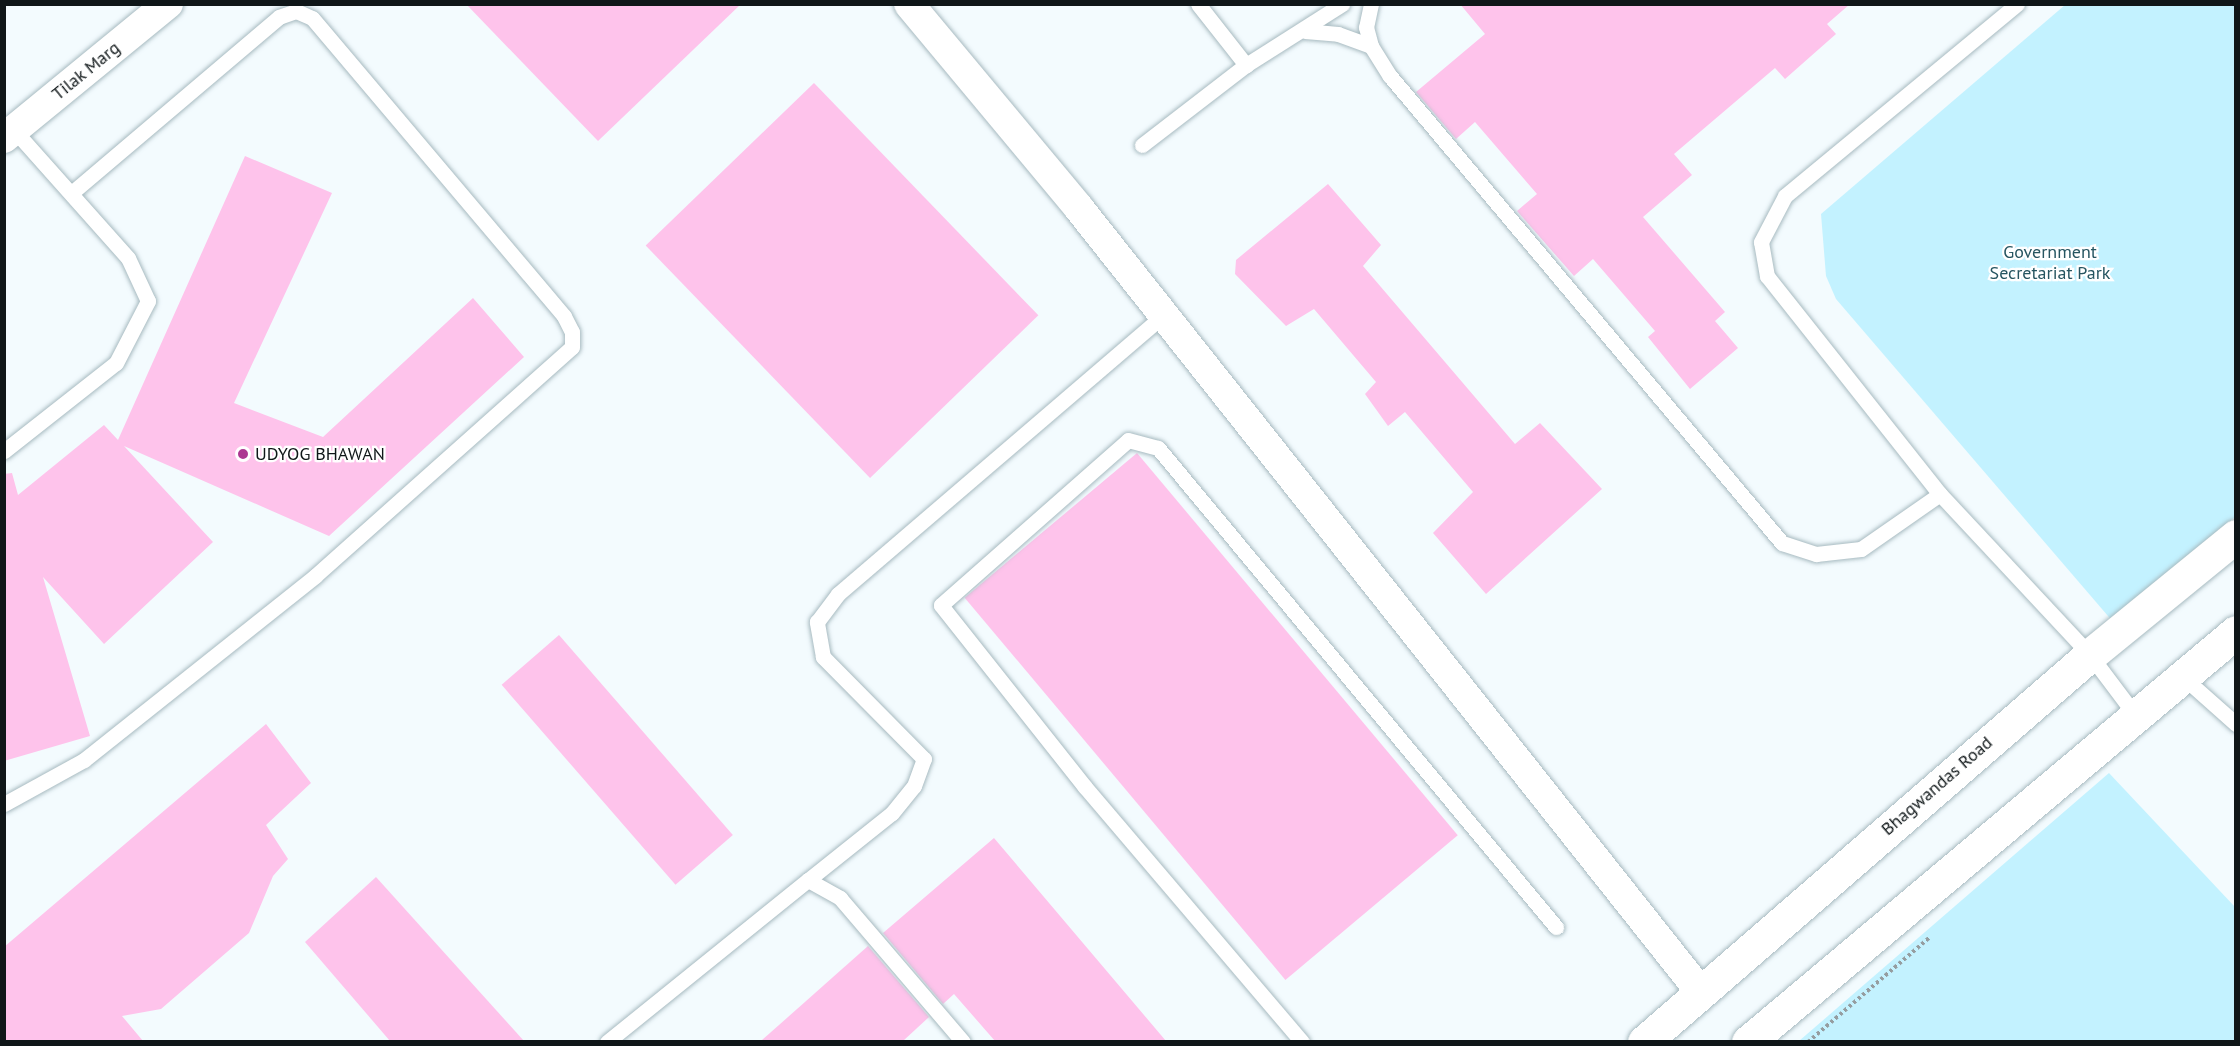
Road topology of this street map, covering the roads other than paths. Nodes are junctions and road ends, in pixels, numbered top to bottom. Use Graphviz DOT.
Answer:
graph roads {
  1 [pos="168,4"];
  2 [pos="909,4"];
  3 [pos="1198,4"];
  4 [pos="1342,4"];
  5 [pos="1371,4"];
  6 [pos="2017,4"];
  7 [pos="1304,31"];
  8 [pos="1371,46"];
  9 [pos="1246,65"];
  10 [pos="9,134"];
  11 [pos="1142,145"];
  12 [pos="73,192"];
  13 [pos="1164,315"];
  14 [pos="4,451"];
  15 [pos="1940,494"];
  16 [pos="2235,536"];
  17 [pos="2235,632"];
  18 [pos="2090,655"];
  19 [pos="2183,677"];
  20 [pos="2136,716"];
  21 [pos="2235,724"];
  22 [pos="4,804"];
  23 [pos="808,880"];
  24 [pos="1557,927"];
  25 [pos="1699,990"];
  26 [pos="608,1041"];
  27 [pos="963,1041"];
  28 [pos="1302,1041"];
  29 [pos="1644,1041"];
  30 [pos="1748,1041"];
  1 -- 10 [label="street, Tilak Marg"];
  2 -- 13 [label="street"];
  3 -- 9 [label="lane"];
  4 -- 7 [label="lane"];
  5 -- 8 [label="lane"];
  6 -- 15 [label="lane"];
  7 -- 8 [label="lane"];
  7 -- 9 [label="lane"];
  8 -- 15 [label="lane"];
  9 -- 11 [label="lane"];
  10 -- 12 [label="lane"];
  12 -- 14 [label="lane"];
  12 -- 22 [label="lane"];
  13 -- 23 [label="lane"];
  13 -- 25 [label="street"];
  15 -- 18 [label="lane"];
  16 -- 18 [label="street, Bhagwandas Road"];
  17 -- 19 [label="street"];
  18 -- 20 [label="lane"];
  18 -- 25 [label="street, Bhagwandas Road"];
  19 -- 20 [label="street"];
  19 -- 21 [label="lane"];
  20 -- 30 [label="street"];
  23 -- 26 [label="lane"];
  23 -- 27 [label="lane"];
  24 -- 28 [label="lane"];
  25 -- 29 [label="street, Bhagwandas Road"];
}
